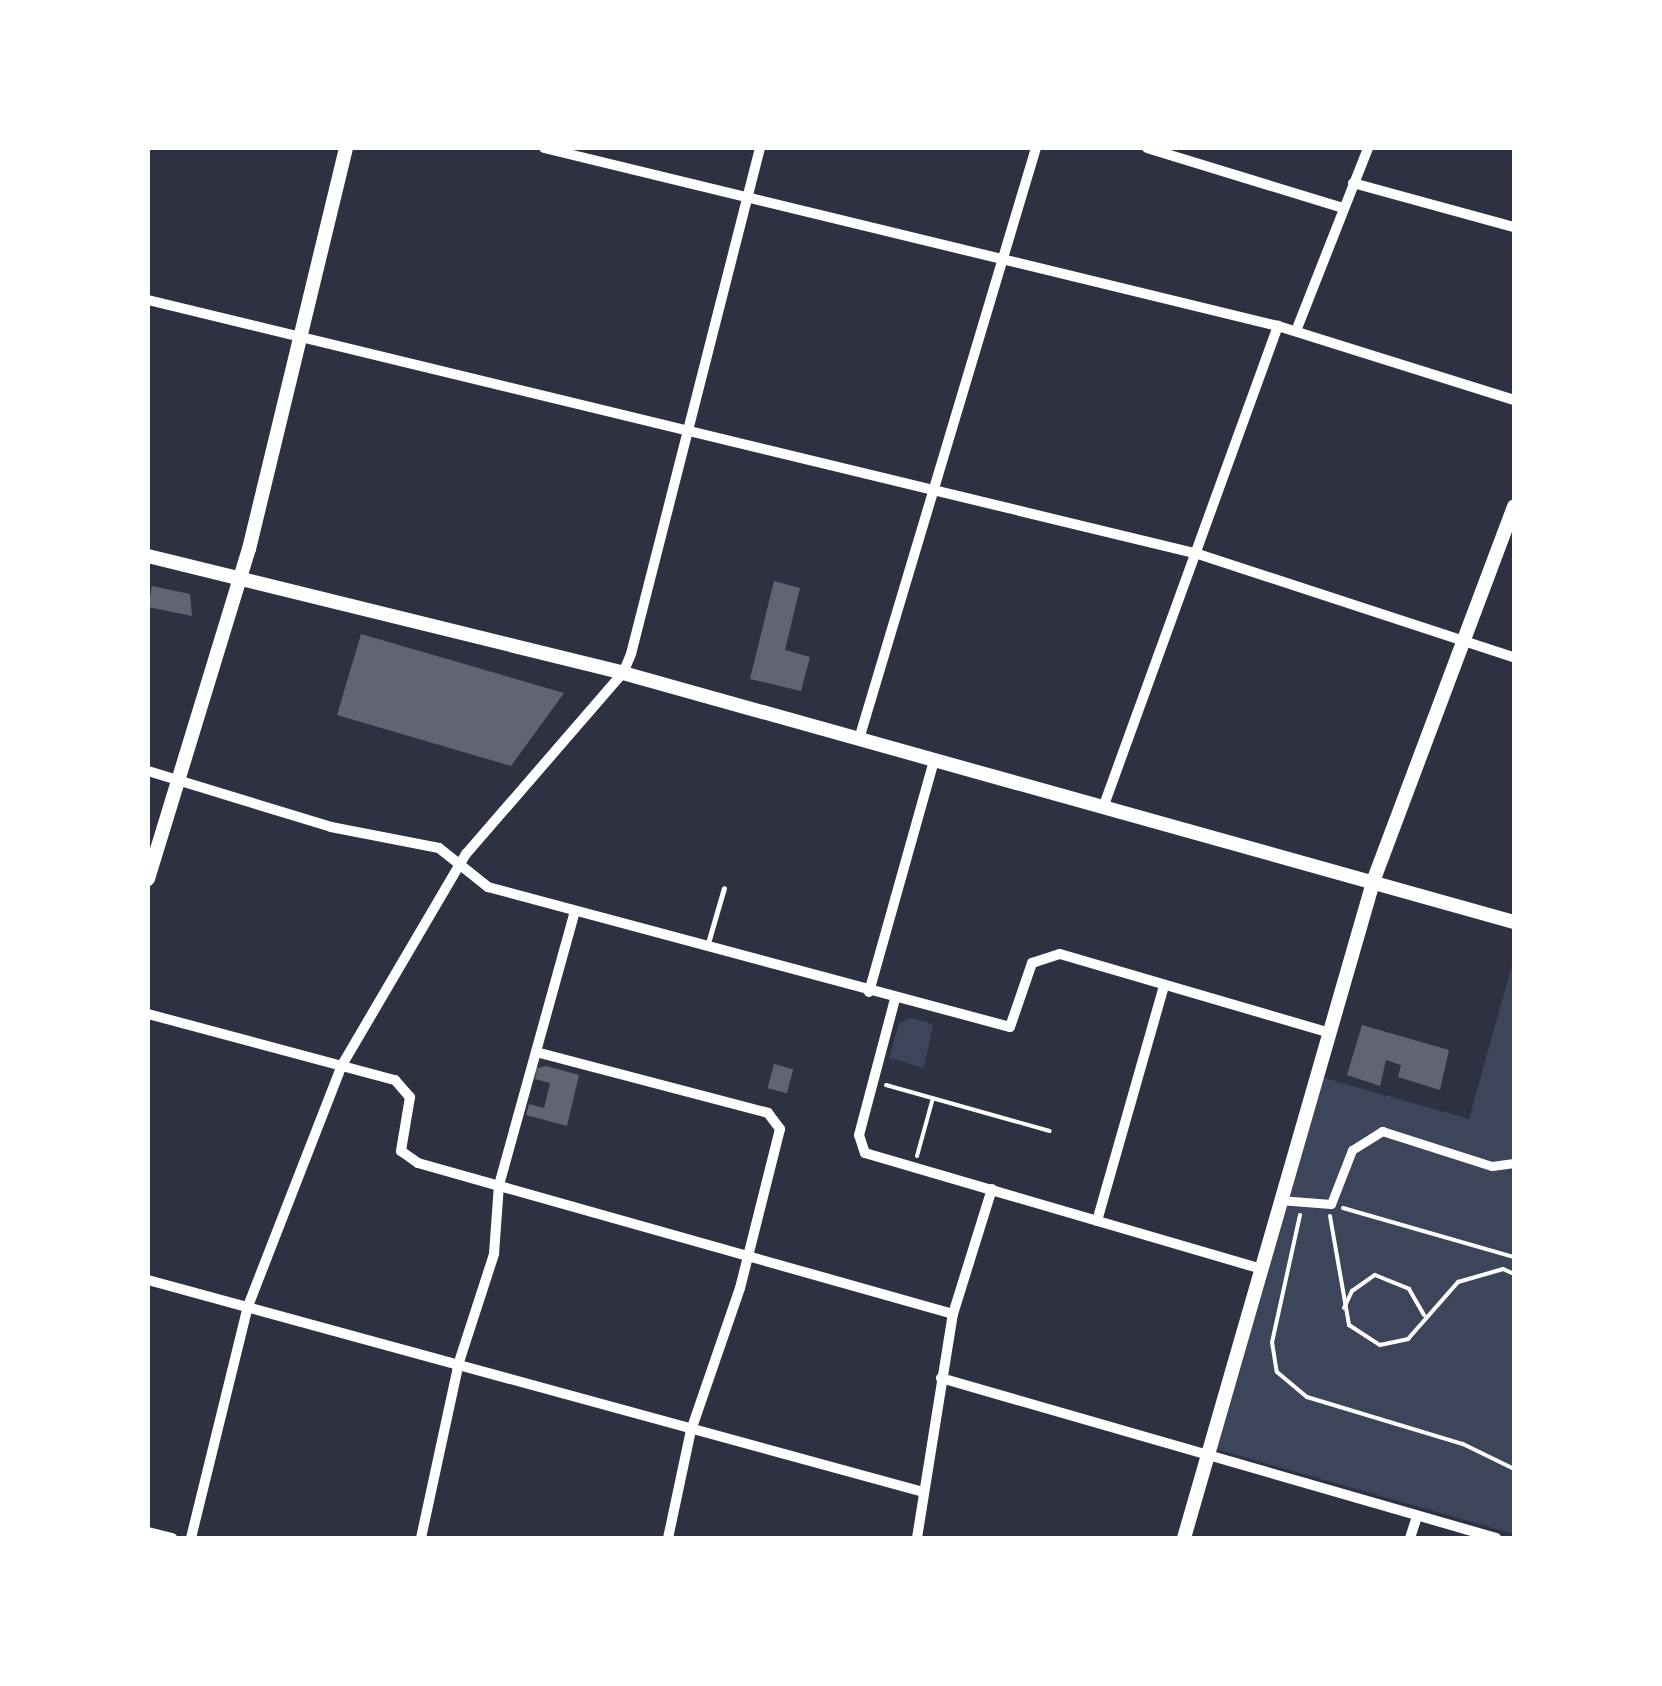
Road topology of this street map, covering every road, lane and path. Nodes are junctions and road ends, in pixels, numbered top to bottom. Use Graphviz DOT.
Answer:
graph roads {
  1 [pos="346,148"];
  2 [pos="544,148"];
  3 [pos="760,148"];
  4 [pos="1036,148"];
  5 [pos="1147,148"];
  6 [pos="1368,148"];
  7 [pos="1353,183"];
  8 [pos="747,196"];
  9 [pos="1343,208"];
  10 [pos="1514,228"];
  11 [pos="1004,257"];
  12 [pos="148,300"];
  13 [pos="1278,326"];
  14 [pos="1296,331"];
  15 [pos="302,335"];
  16 [pos="1514,400"];
  17 [pos="688,431"];
  18 [pos="933,491"];
  19 [pos="1514,506"];
  20 [pos="1198,554"];
  21 [pos="148,556"];
  22 [pos="241,575"];
  23 [pos="1462,642"];
  24 [pos="1514,657"];
  25 [pos="623,674"];
  26 [pos="859,739"];
  27 [pos="934,761"];
  28 [pos="148,771"];
  29 [pos="178,778"];
  30 [pos="1104,805"];
  31 [pos="458,866"];
  32 [pos="1374,878"];
  33 [pos="148,880"];
  34 [pos="724,888"];
  35 [pos="575,911"];
  36 [pos="1514,922"];
  37 [pos="706,947"];
  38 [pos="1164,986"];
  39 [pos="869,992"];
  40 [pos="895,999"];
  41 [pos="148,1014"];
  42 [pos="1326,1032"];
  43 [pos="536,1052"];
  44 [pos="342,1065"];
  45 [pos="874,1082"];
  46 [pos="932,1098"];
  47 [pos="1050,1131"];
  48 [pos="1514,1163"];
  49 [pos="914,1167"];
  50 [pos="499,1186"];
  51 [pos="992,1189"];
  52 [pos="1279,1200"];
  53 [pos="1302,1204"];
  54 [pos="1331,1204"];
  55 [pos="1097,1221"];
  56 [pos="749,1254"];
  57 [pos="1506,1255"];
  58 [pos="1514,1257"];
  59 [pos="1260,1268"];
  60 [pos="1503,1268"];
  61 [pos="1514,1274"];
  62 [pos="148,1280"];
  63 [pos="248,1306"];
  64 [pos="1344,1308"];
  65 [pos="954,1314"];
  66 [pos="1425,1316"];
  67 [pos="459,1362"];
  68 [pos="941,1378"];
  69 [pos="691,1430"];
  70 [pos="1208,1456"];
  71 [pos="1514,1468"];
  72 [pos="920,1491"];
  73 [pos="1417,1516"];
  74 [pos="148,1532"];
  75 [pos="172,1538"];
  76 [pos="191,1538"];
  77 [pos="421,1538"];
  78 [pos="668,1538"];
  79 [pos="916,1538"];
  80 [pos="1184,1538"];
  81 [pos="1410,1538"];
  82 [pos="1496,1538"];
  1 -- 15 [label="street"];
  2 -- 8 [label="street"];
  3 -- 8 [label="street"];
  4 -- 11 [label="street"];
  5 -- 9 [label="street"];
  6 -- 7 [label="street"];
  7 -- 9 [label="street"];
  7 -- 10 [label="street"];
  8 -- 11 [label="street"];
  8 -- 17 [label="street"];
  9 -- 14 [label="street"];
  11 -- 13 [label="street"];
  11 -- 18 [label="street"];
  12 -- 15 [label="street"];
  13 -- 14 [label="street"];
  13 -- 20 [label="street"];
  14 -- 16 [label="street"];
  15 -- 17 [label="street"];
  15 -- 22 [label="street"];
  17 -- 18 [label="street"];
  17 -- 25 [label="street"];
  18 -- 20 [label="street"];
  18 -- 26 [label="street"];
  19 -- 23 [label="street"];
  20 -- 23 [label="street"];
  20 -- 30 [label="street"];
  21 -- 22 [label="street"];
  22 -- 25 [label="street"];
  22 -- 29 [label="street"];
  23 -- 24 [label="street"];
  23 -- 32 [label="street"];
  25 -- 26 [label="street"];
  25 -- 31 [label="street"];
  26 -- 27 [label="street"];
  27 -- 30 [label="street"];
  27 -- 39 [label="street"];
  28 -- 29 [label="street"];
  29 -- 31 [label="street"];
  29 -- 33 [label="street"];
  30 -- 32 [label="street"];
  31 -- 35 [label="street"];
  31 -- 44 [label="street"];
  32 -- 36 [label="street"];
  32 -- 42 [label="street"];
  34 -- 37 [label="lane"];
  35 -- 37 [label="street"];
  35 -- 43 [label="street"];
  37 -- 39 [label="street"];
  38 -- 40 [label="street"];
  38 -- 42 [label="street"];
  38 -- 55 [label="street"];
  39 -- 40 [label="street"];
  40 -- 45 [label="street"];
  41 -- 44 [label="street"];
  42 -- 52 [label="street"];
  43 -- 50 [label="street"];
  43 -- 56 [label="street"];
  44 -- 50 [label="street"];
  44 -- 63 [label="street"];
  45 -- 46 [label="path"];
  45 -- 49 [label="street"];
  46 -- 47 [label="path"];
  46 -- 49 [label="path"];
  48 -- 54 [label="street"];
  49 -- 51 [label="street"];
  50 -- 56 [label="street"];
  50 -- 67 [label="street"];
  51 -- 55 [label="street"];
  51 -- 65 [label="street"];
  52 -- 53 [label="street"];
  52 -- 59 [label="street"];
  53 -- 54 [label="street"];
  53 -- 71 [label="path"];
  54 -- 57 [label="path"];
  54 -- 64 [label="path"];
  55 -- 59 [label="street"];
  56 -- 65 [label="street"];
  56 -- 69 [label="street"];
  57 -- 58 [label="path"];
  57 -- 60 [label="path"];
  59 -- 70 [label="street"];
  60 -- 61 [label="path"];
  60 -- 66 [label="path"];
  62 -- 63 [label="street"];
  63 -- 67 [label="street"];
  63 -- 76 [label="street"];
  64 -- 66 [label="path"];
  64 -- 66 [label="path"];
  65 -- 68 [label="street"];
  67 -- 69 [label="street"];
  67 -- 77 [label="street"];
  68 -- 70 [label="street"];
  68 -- 72 [label="street"];
  69 -- 72 [label="street"];
  69 -- 78 [label="street"];
  70 -- 73 [label="street"];
  70 -- 80 [label="street"];
  72 -- 79 [label="street"];
  73 -- 81 [label="street"];
  73 -- 82 [label="street"];
  74 -- 75 [label="street"];
}
